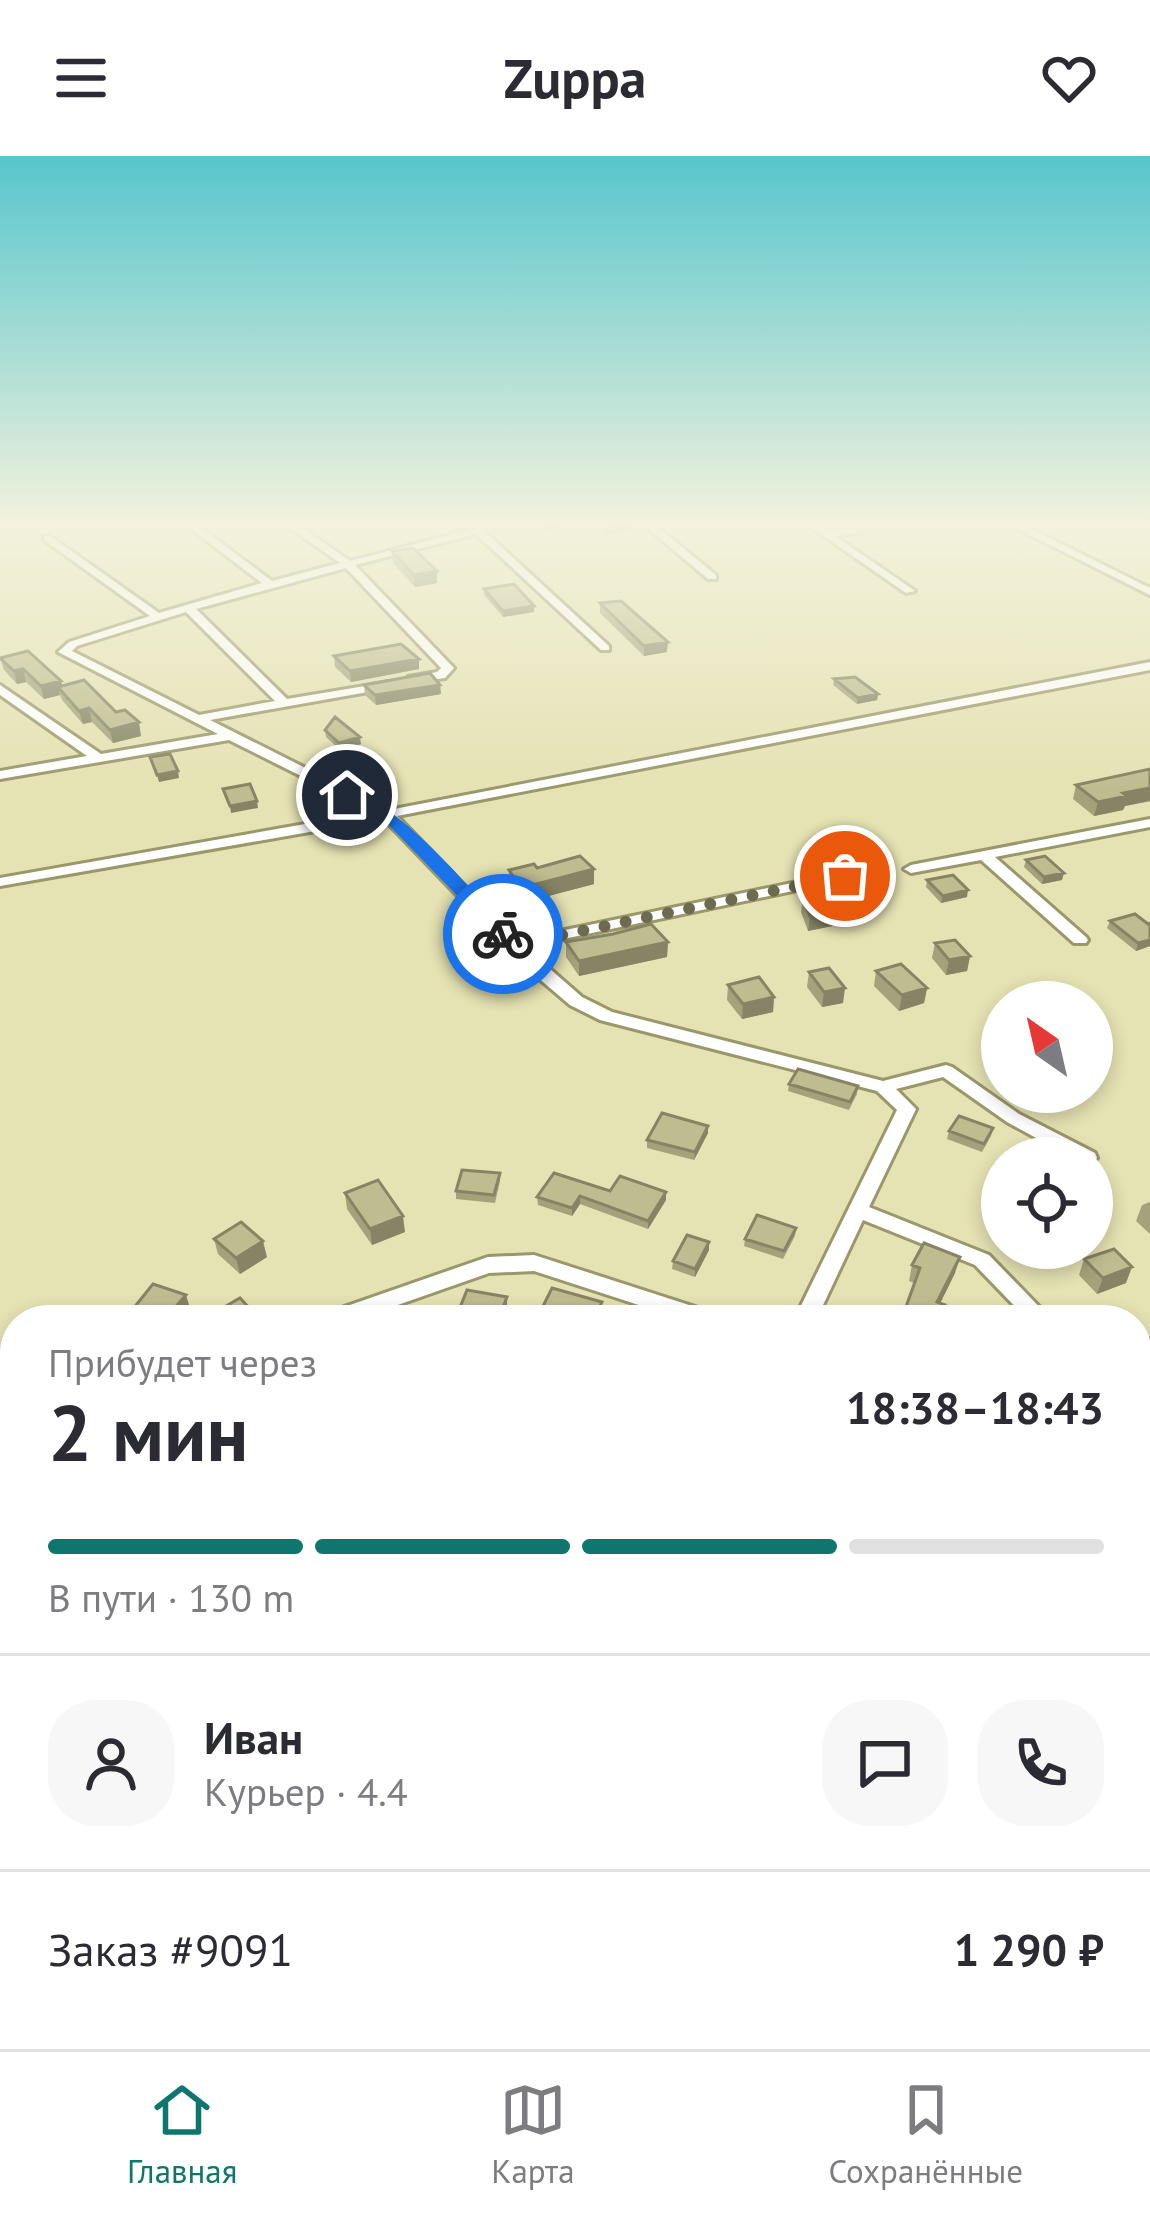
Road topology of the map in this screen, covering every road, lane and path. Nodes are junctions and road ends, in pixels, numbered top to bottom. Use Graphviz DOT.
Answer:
graph roads {
  1 [pos="154,613"];
  2 [pos="167,613"];
  3 [pos="194,613"];
  4 [pos="394,613"];
  5 [pos="567,613"];
  6 [pos="158,616"];
  7 [pos="604,648"];
  8 [pos="1150,666"];
  9 [pos="0,689"];
  10 [pos="284,703"];
  11 [pos="195,719"];
  12 [pos="228,736"];
  13 [pos="98,758"];
  14 [pos="0,775"];
  15 [pos="387,814"];
  16 [pos="1150,823"];
  17 [pos="983,854"];
  18 [pos="911,869"];
  19 [pos="845,876"];
  20 [pos="0,882"];
  21 [pos="1080,940"];
  22 [pos="514,945"];
  23 [pos="883,1087"];
  24 [pos="1049,1137"];
  25 [pos="858,1210"];
  26 [pos="373,1305"];
  27 [pos="664,1305"];
  28 [pos="812,1305"];
  29 [pos="1027,1305"];
  1 -- 6 [label="street"];
  2 -- 6 [label="street"];
  3 -- 10 [label="street"];
  4 -- 10 [label="street"];
  5 -- 7 [label="street"];
  6 -- 11 [label="street"];
  8 -- 15 [label="street"];
  9 -- 13 [label="street"];
  10 -- 11 [label="street"];
  11 -- 12 [label="street"];
  12 -- 13 [label="street"];
  12 -- 15 [label="street"];
  13 -- 14 [label="street"];
  15 -- 20 [label="street"];
  15 -- 22 [label="street"];
  16 -- 17 [label="street"];
  17 -- 18 [label="street"];
  17 -- 21 [label="street"];
  19 -- 22 [label="street"];
  22 -- 23 [label="street"];
  23 -- 24 [label="street"];
  23 -- 25 [label="street"];
  25 -- 28 [label="street"];
  25 -- 29 [label="street"];
  26 -- 27 [label="street"];
}
